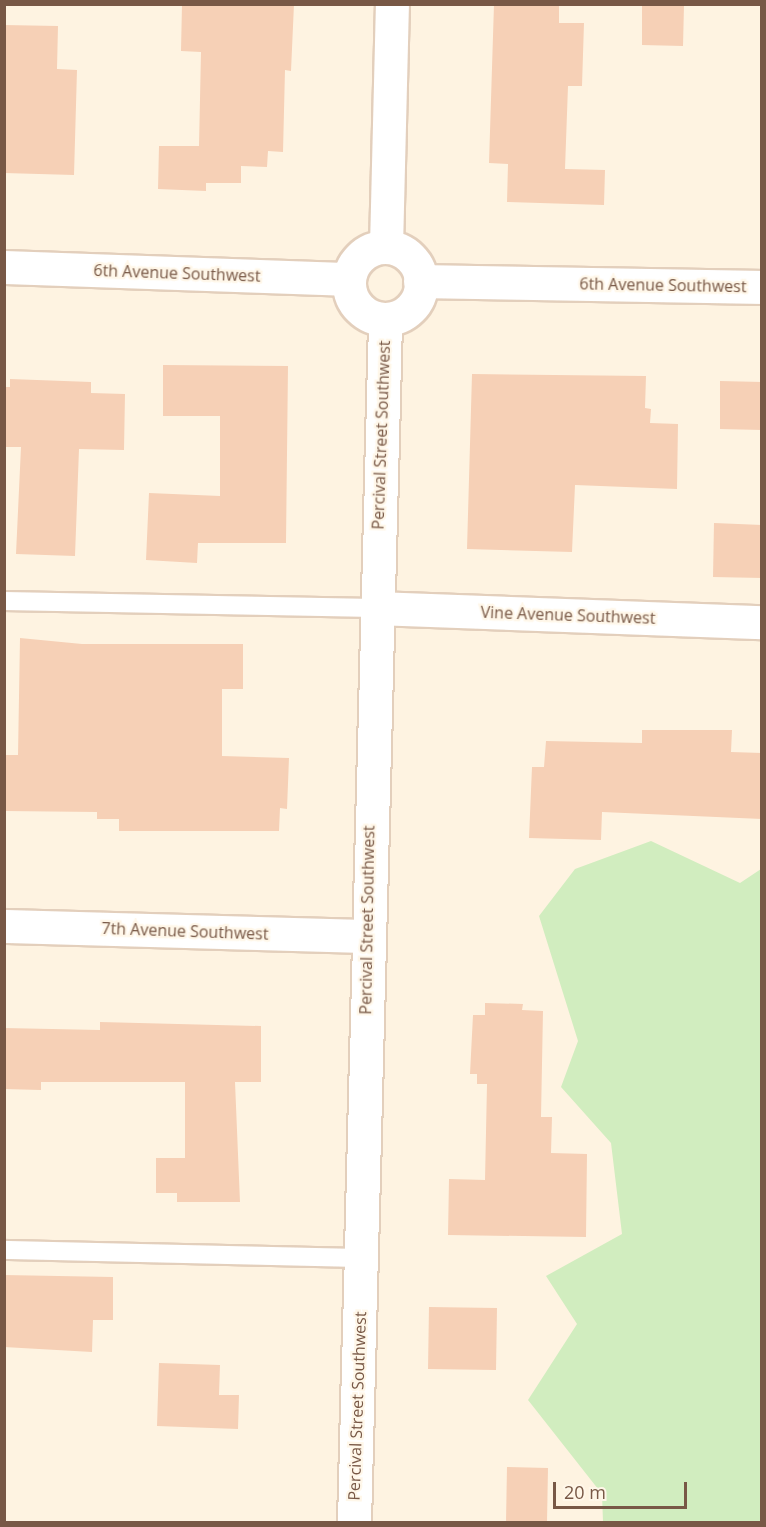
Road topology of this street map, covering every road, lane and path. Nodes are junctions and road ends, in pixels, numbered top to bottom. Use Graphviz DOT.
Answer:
graph roads {
  1 [pos="392,4"];
  2 [pos="386,247"];
  3 [pos="4,267"];
  4 [pos="349,279"];
  5 [pos="420,281"];
  6 [pos="762,287"];
  7 [pos="385,318"];
  8 [pos="4,601"];
  9 [pos="375,608"];
  10 [pos="762,622"];
  11 [pos="4,926"];
  12 [pos="366,936"];
  13 [pos="4,1250"];
  14 [pos="361,1258"];
  15 [pos="354,1522"];
  1 -- 2 [label="street"];
  2 -- 4 [label="street"];
  2 -- 5 [label="street"];
  3 -- 4 [label="street, 6th Avenue Southwest"];
  4 -- 7 [label="street"];
  5 -- 6 [label="street, 6th Avenue Southwest"];
  5 -- 7 [label="street"];
  7 -- 9 [label="street, Percival Street Southwest"];
  8 -- 9 [label="lane"];
  9 -- 10 [label="street, Vine Avenue Southwest"];
  9 -- 12 [label="street, Percival Street Southwest"];
  11 -- 12 [label="street, 7th Avenue Southwest"];
  12 -- 14 [label="street, Percival Street Southwest"];
  13 -- 14 [label="lane"];
  14 -- 15 [label="street, Percival Street Southwest"];
}
